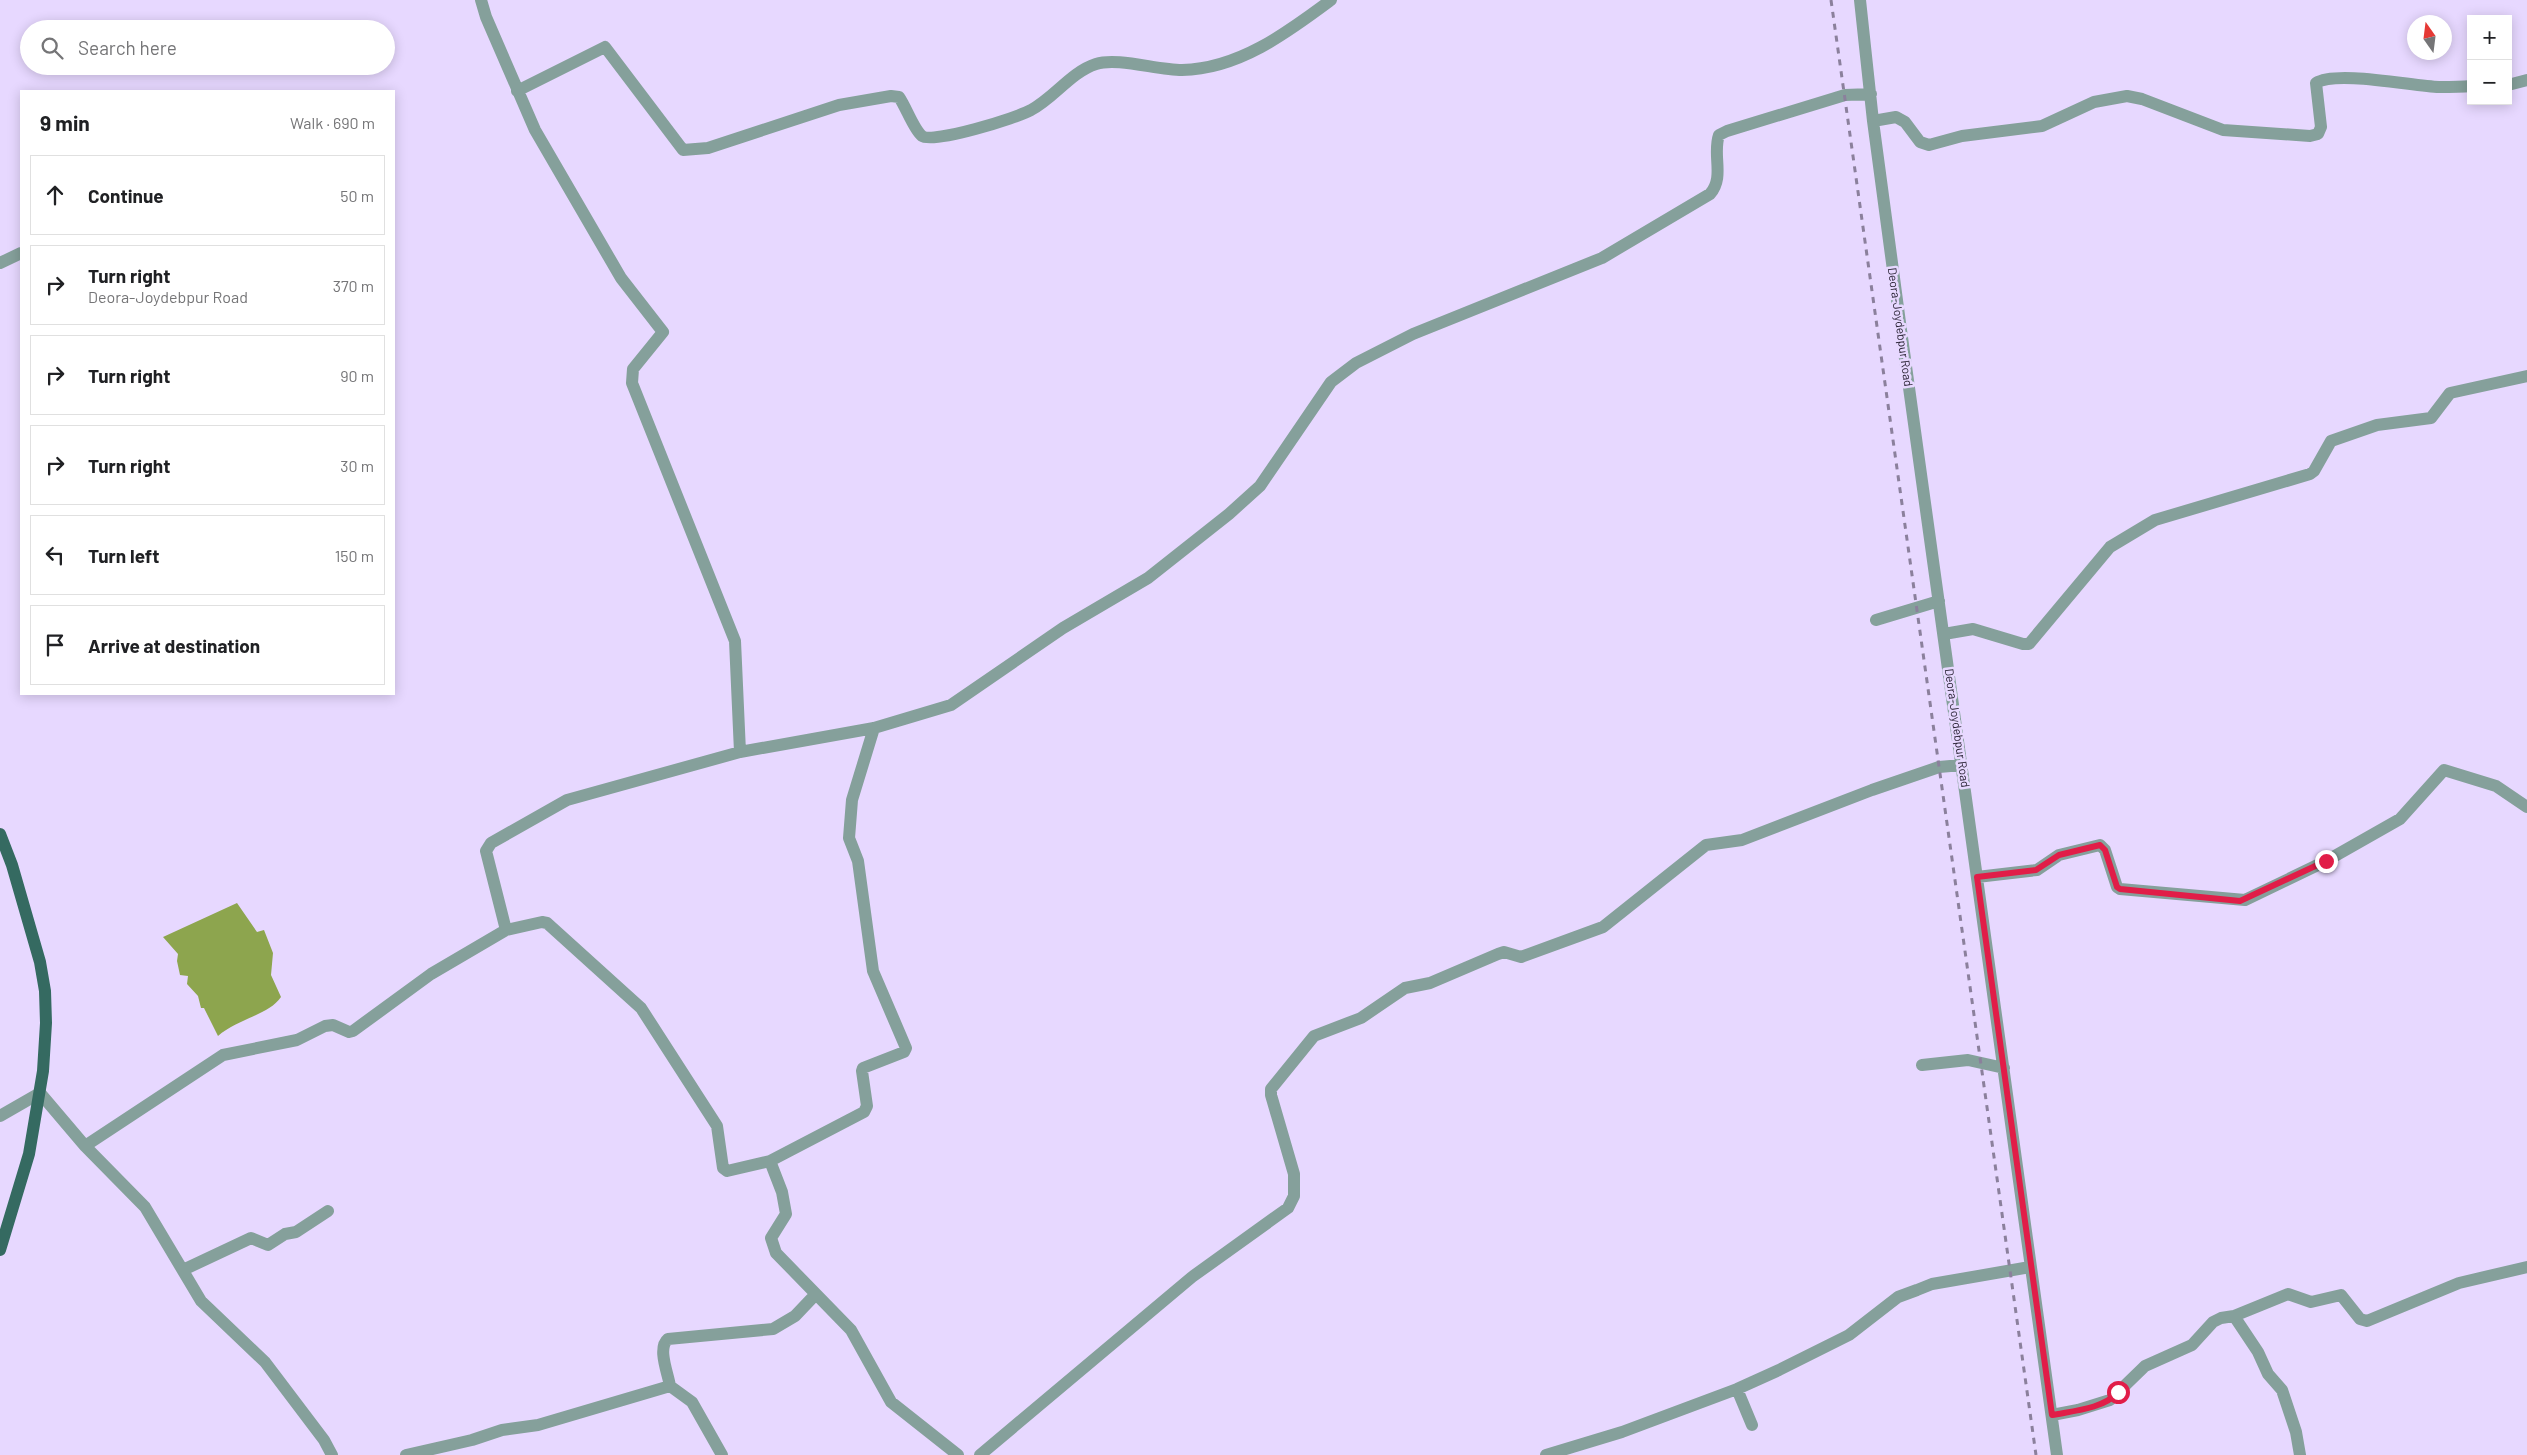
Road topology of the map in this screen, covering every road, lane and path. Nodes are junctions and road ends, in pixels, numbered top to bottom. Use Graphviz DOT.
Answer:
graph roads {
  1 [pos="481,0"];
  2 [pos="1331,0"];
  3 [pos="1860,0"];
  4 [pos="2527,80"];
  5 [pos="2512,85"];
  6 [pos="2467,86"];
  7 [pos="517,91"];
  8 [pos="1870,94"];
  9 [pos="1873,121"];
  10 [pos="20,253"];
  11 [pos="0,263"];
  12 [pos="2527,376"];
  13 [pos="1939,601"];
  14 [pos="1876,620"];
  15 [pos="1944,634"];
  16 [pos="874,728"];
  17 [pos="740,752"];
  18 [pos="1962,765"];
  19 [pos="2527,807"];
  20 [pos="0,834"];
  21 [pos="1977,877"];
  22 [pos="506,930"];
  23 [pos="1922,1065"];
  24 [pos="2004,1068"];
  25 [pos="40,1093"];
  26 [pos="0,1116"];
  27 [pos="85,1146"];
  28 [pos="770,1161"];
  29 [pos="328,1210"];
  30 [pos="0,1250"];
  31 [pos="2030,1267"];
  32 [pos="2527,1267"];
  33 [pos="183,1270"];
  34 [pos="815,1295"];
  35 [pos="2234,1316"];
  36 [pos="670,1386"];
  37 [pos="1737,1389"];
  38 [pos="2052,1415"];
  39 [pos="1752,1425"];
  40 [pos="332,1455"];
  41 [pos="406,1455"];
  42 [pos="722,1455"];
  43 [pos="958,1455"];
  44 [pos="980,1455"];
  45 [pos="1546,1455"];
  46 [pos="2057,1455"];
  47 [pos="2300,1455"];
  1 -- 7 [label="street"];
  2 -- 7 [label="street"];
  3 -- 8 [label="street, Deora-Joydebpur Road"];
  4 -- 5 [label="street"];
  6 -- 9 [label="street"];
  7 -- 17 [label="street"];
  8 -- 9 [label="street, Deora-Joydebpur Road"];
  8 -- 16 [label="street"];
  9 -- 13 [label="street, Deora-Joydebpur Road"];
  10 -- 11 [label="street"];
  12 -- 15 [label="street"];
  13 -- 14 [label="street"];
  13 -- 15 [label="street, Deora-Joydebpur Road"];
  15 -- 18 [label="street, Deora-Joydebpur Road"];
  16 -- 17 [label="street"];
  16 -- 28 [label="street"];
  17 -- 22 [label="street"];
  18 -- 21 [label="street, Deora-Joydebpur Road"];
  18 -- 44 [label="street"];
  19 -- 21 [label="street"];
  20 -- 25 [label="main road"];
  21 -- 24 [label="street, Deora-Joydebpur Road"];
  22 -- 27 [label="street"];
  22 -- 28 [label="street"];
  23 -- 24 [label="street"];
  24 -- 31 [label="street, Deora-Joydebpur Road"];
  25 -- 26 [label="street"];
  25 -- 27 [label="street"];
  25 -- 30 [label="main road"];
  27 -- 33 [label="street"];
  28 -- 34 [label="street"];
  29 -- 33 [label="street"];
  31 -- 37 [label="street"];
  31 -- 38 [label="street, Deora-Joydebpur Road"];
  32 -- 35 [label="street"];
  33 -- 40 [label="street"];
  34 -- 36 [label="street"];
  34 -- 43 [label="street"];
  35 -- 38 [label="street"];
  35 -- 47 [label="street"];
  36 -- 41 [label="street"];
  36 -- 42 [label="street"];
  37 -- 39 [label="street"];
  37 -- 45 [label="street"];
  38 -- 46 [label="street, Deora-Joydebpur Road"];
}
